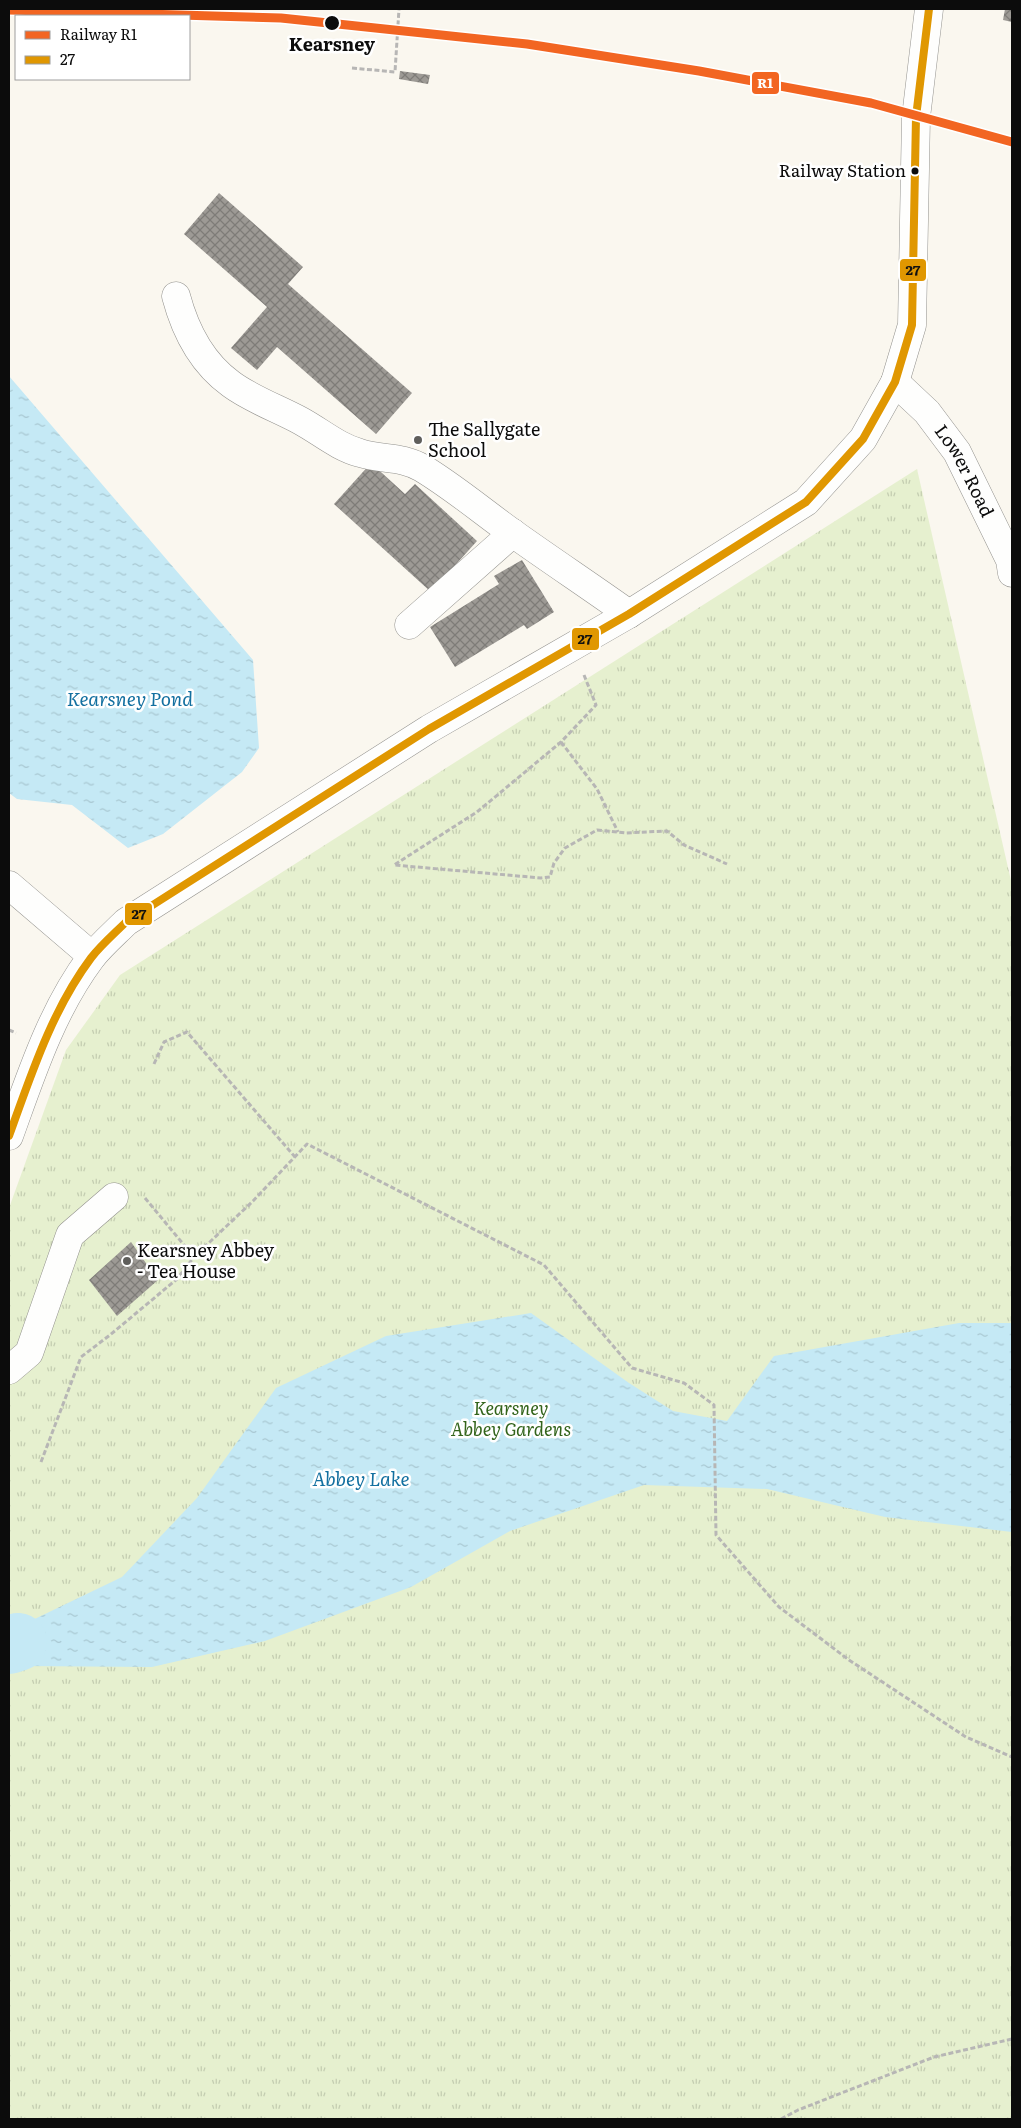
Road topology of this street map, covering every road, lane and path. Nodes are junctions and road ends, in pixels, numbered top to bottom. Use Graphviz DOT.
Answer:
graph roads {
  1 [pos="399,9"];
  2 [pos="929,9"];
  3 [pos="352,68"];
  4 [pos="176,296"];
  5 [pos="895,382"];
  6 [pos="513,533"];
  7 [pos="1012,573"];
  8 [pos="629,614"];
  9 [pos="409,625"];
  10 [pos="572,647"];
  11 [pos="561,742"];
  12 [pos="618,832"];
  13 [pos="727,864"];
  14 [pos="9,885"];
  15 [pos="92,956"];
  16 [pos="154,1064"];
  17 [pos="34,1067"];
  18 [pos="9,1079"];
  19 [pos="9,1136"];
  20 [pos="295,1157"];
  21 [pos="114,1197"];
  22 [pos="194,1257"];
  23 [pos="9,1370"];
  24 [pos="41,1462"];
  25 [pos="1012,1757"];
  26 [pos="1012,2038"];
  27 [pos="781,2119"];
  1 -- 3 [label="path"];
  2 -- 5 [label="street"];
  4 -- 6 [label="street"];
  5 -- 7 [label="street, Lower Road"];
  5 -- 8 [label="street"];
  6 -- 8 [label="street"];
  6 -- 9 [label="street"];
  8 -- 10 [label="street"];
  10 -- 11 [label="path"];
  10 -- 15 [label="street"];
  11 -- 12 [label="path"];
  11 -- 12 [label="path"];
  12 -- 13 [label="path"];
  14 -- 15 [label="street"];
  15 -- 17 [label="street"];
  16 -- 20 [label="path"];
  17 -- 18 [label="street"];
  17 -- 19 [label="street"];
  20 -- 22 [label="path"];
  20 -- 25 [label="path"];
  21 -- 22 [label="path"];
  21 -- 23 [label="street"];
  22 -- 24 [label="path"];
  26 -- 27 [label="path"];
}
